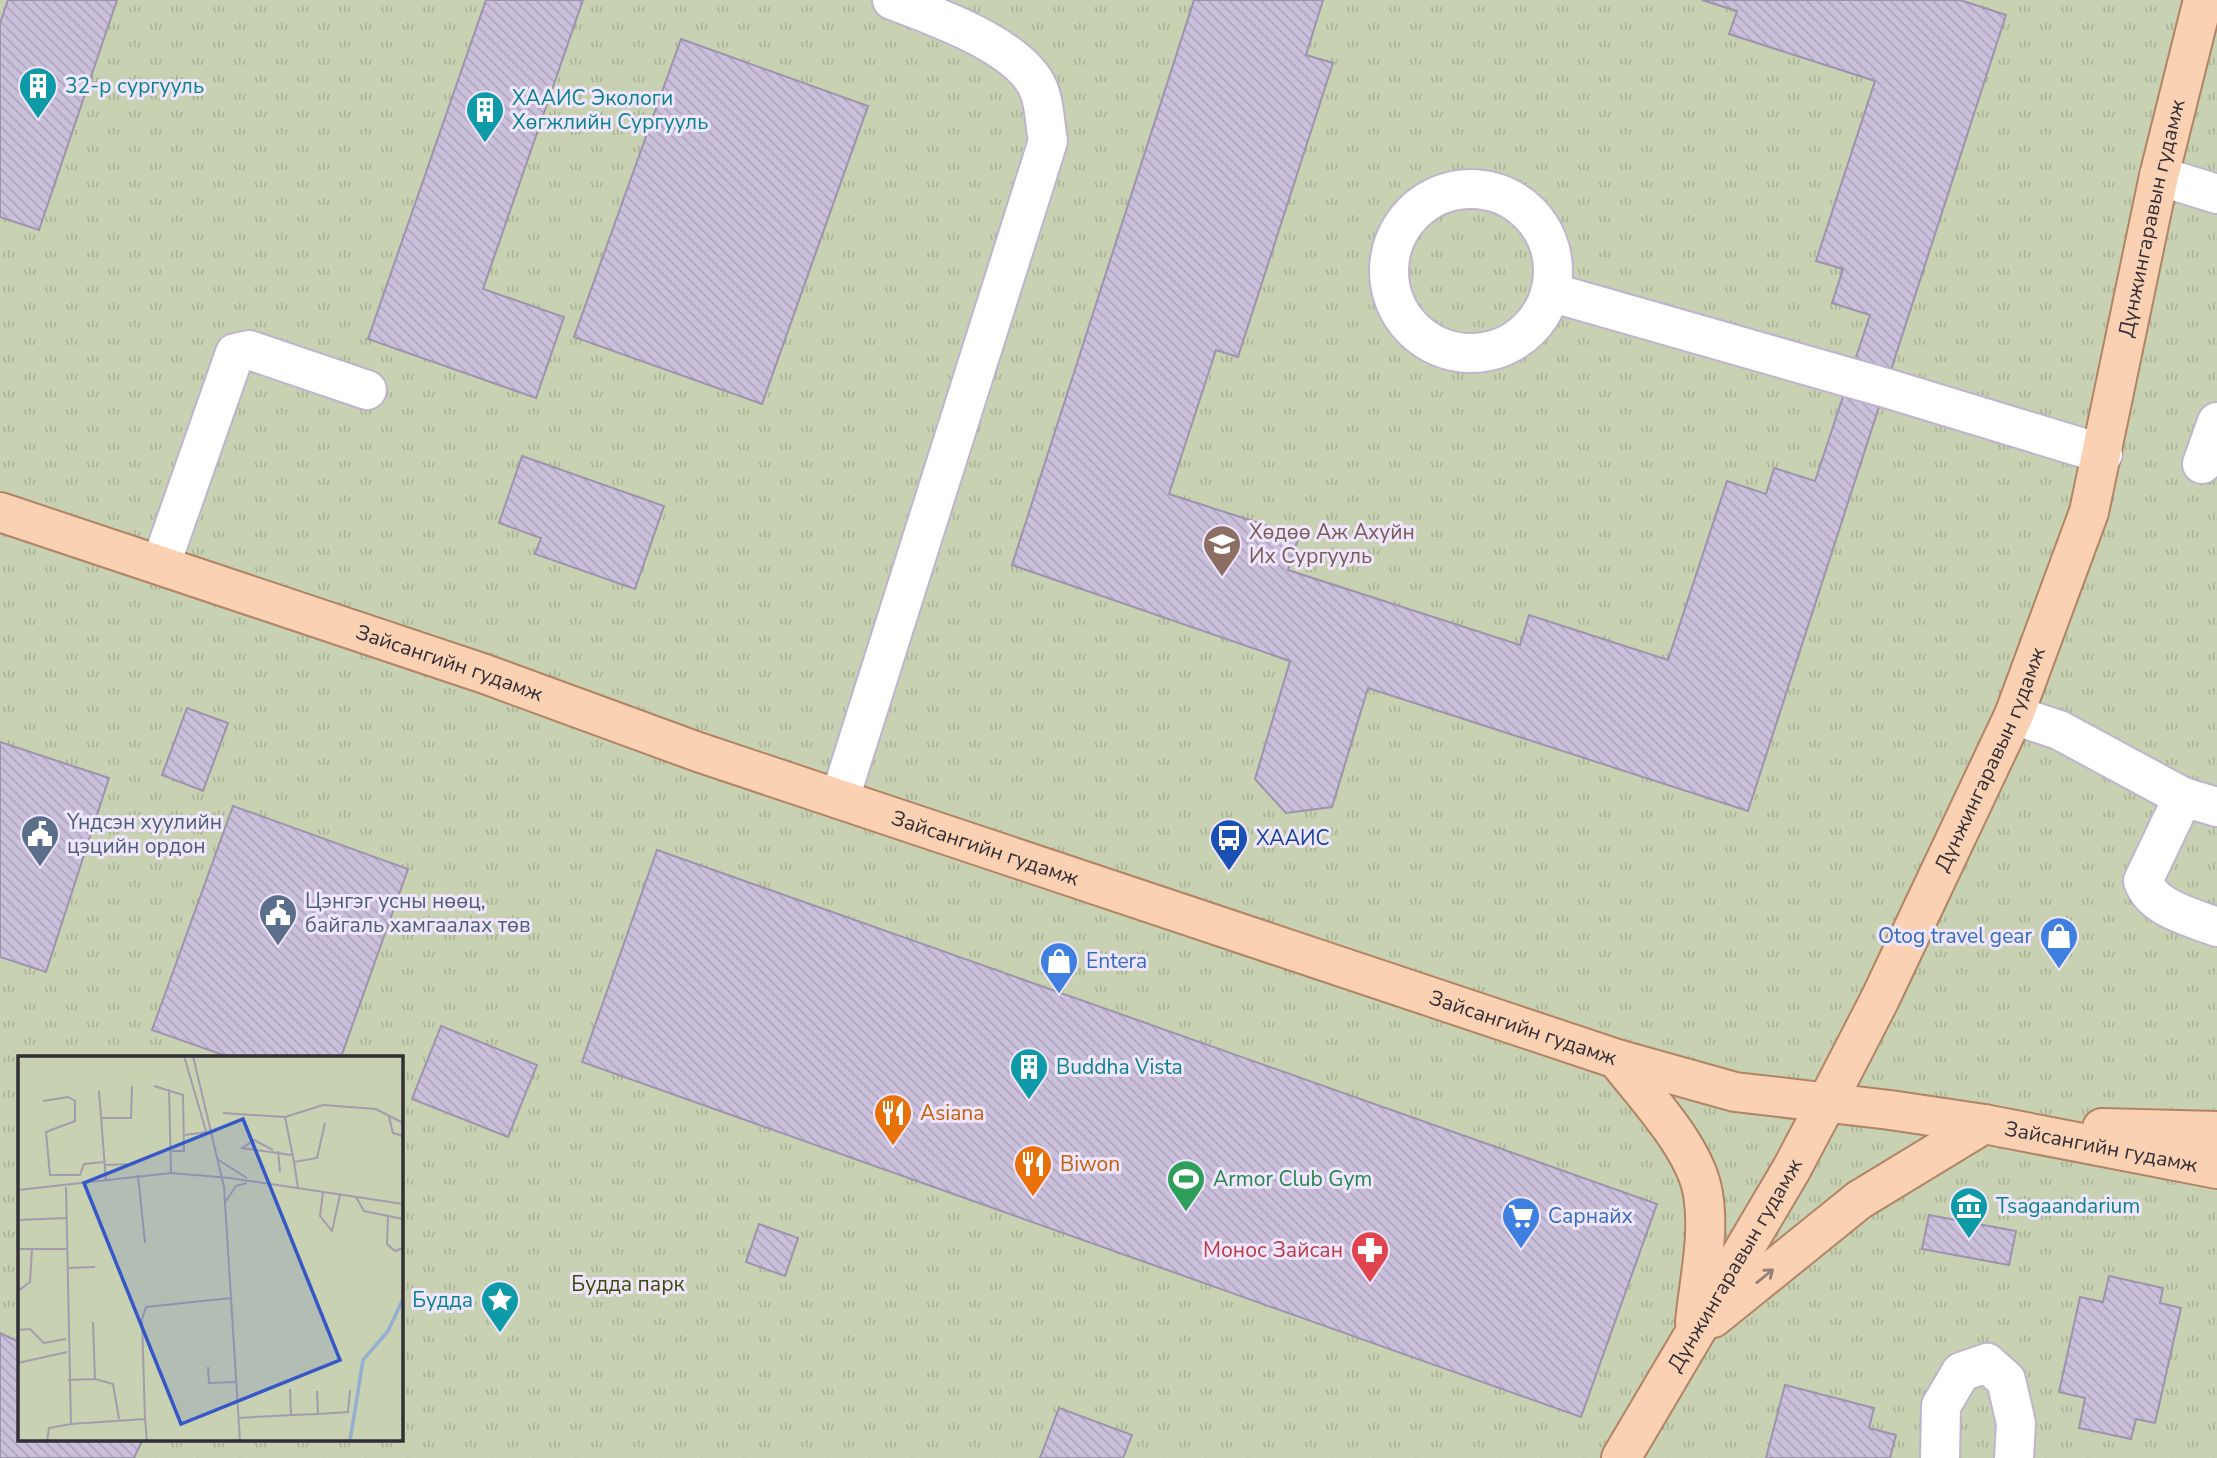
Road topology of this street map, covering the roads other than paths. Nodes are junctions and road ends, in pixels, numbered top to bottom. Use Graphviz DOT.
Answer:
graph roads {
  1 [pos="892,0"];
  2 [pos="2203,0"];
  3 [pos="2159,176"];
  4 [pos="2217,194"];
  5 [pos="1550,292"];
  6 [pos="367,390"];
  7 [pos="2217,422"];
  8 [pos="2103,454"];
  9 [pos="2202,464"];
  10 [pos="0,512"];
  11 [pos="161,564"];
  12 [pos="2014,715"];
  13 [pos="840,798"];
  14 [pos="2200,802"];
  15 [pos="2217,927"];
  16 [pos="1617,1059"];
  17 [pos="1827,1102"];
  18 [pos="1984,1124"];
  19 [pos="2217,1131"];
  20 [pos="2217,1169"];
  21 [pos="1693,1335"];
  22 [pos="1620,1458"];
  23 [pos="1940,1458"];
  24 [pos="2014,1458"];
  1 -- 13 [label="street"];
  2 -- 3 [label="main road, Дүнжингаравын гудамж"];
  3 -- 4 [label="street"];
  3 -- 8 [label="main road, Дүнжингаравын гудамж"];
  5 -- 5 [label="street"];
  5 -- 8 [label="street"];
  6 -- 11 [label="street"];
  7 -- 9 [label="street"];
  8 -- 12 [label="main road, Дүнжингаравын гудамж"];
  10 -- 11 [label="main road, Зайсангийн гудамж"];
  11 -- 13 [label="main road, Зайсангийн гудамж"];
  12 -- 14 [label="street"];
  12 -- 17 [label="main road, Дүнжингаравын гудамж"];
  13 -- 16 [label="main road, Зайсангийн гудамж"];
  14 -- 15 [label="street"];
  16 -- 17 [label="main road, Зайсангийн гудамж"];
  16 -- 21 [label="main road"];
  17 -- 18 [label="main road, Зайсангийн гудамж"];
  17 -- 21 [label="main road, Дүнжингаравын гудамж"];
  18 -- 19 [label="main road, Зайсангийн гудамж"];
  18 -- 20 [label="main road, Зайсангийн гудамж"];
  21 -- 18 [label="main road, one-way"];
  21 -- 22 [label="main road, Дүнжингаравын гудамж"];
  23 -- 24 [label="street"];
}
